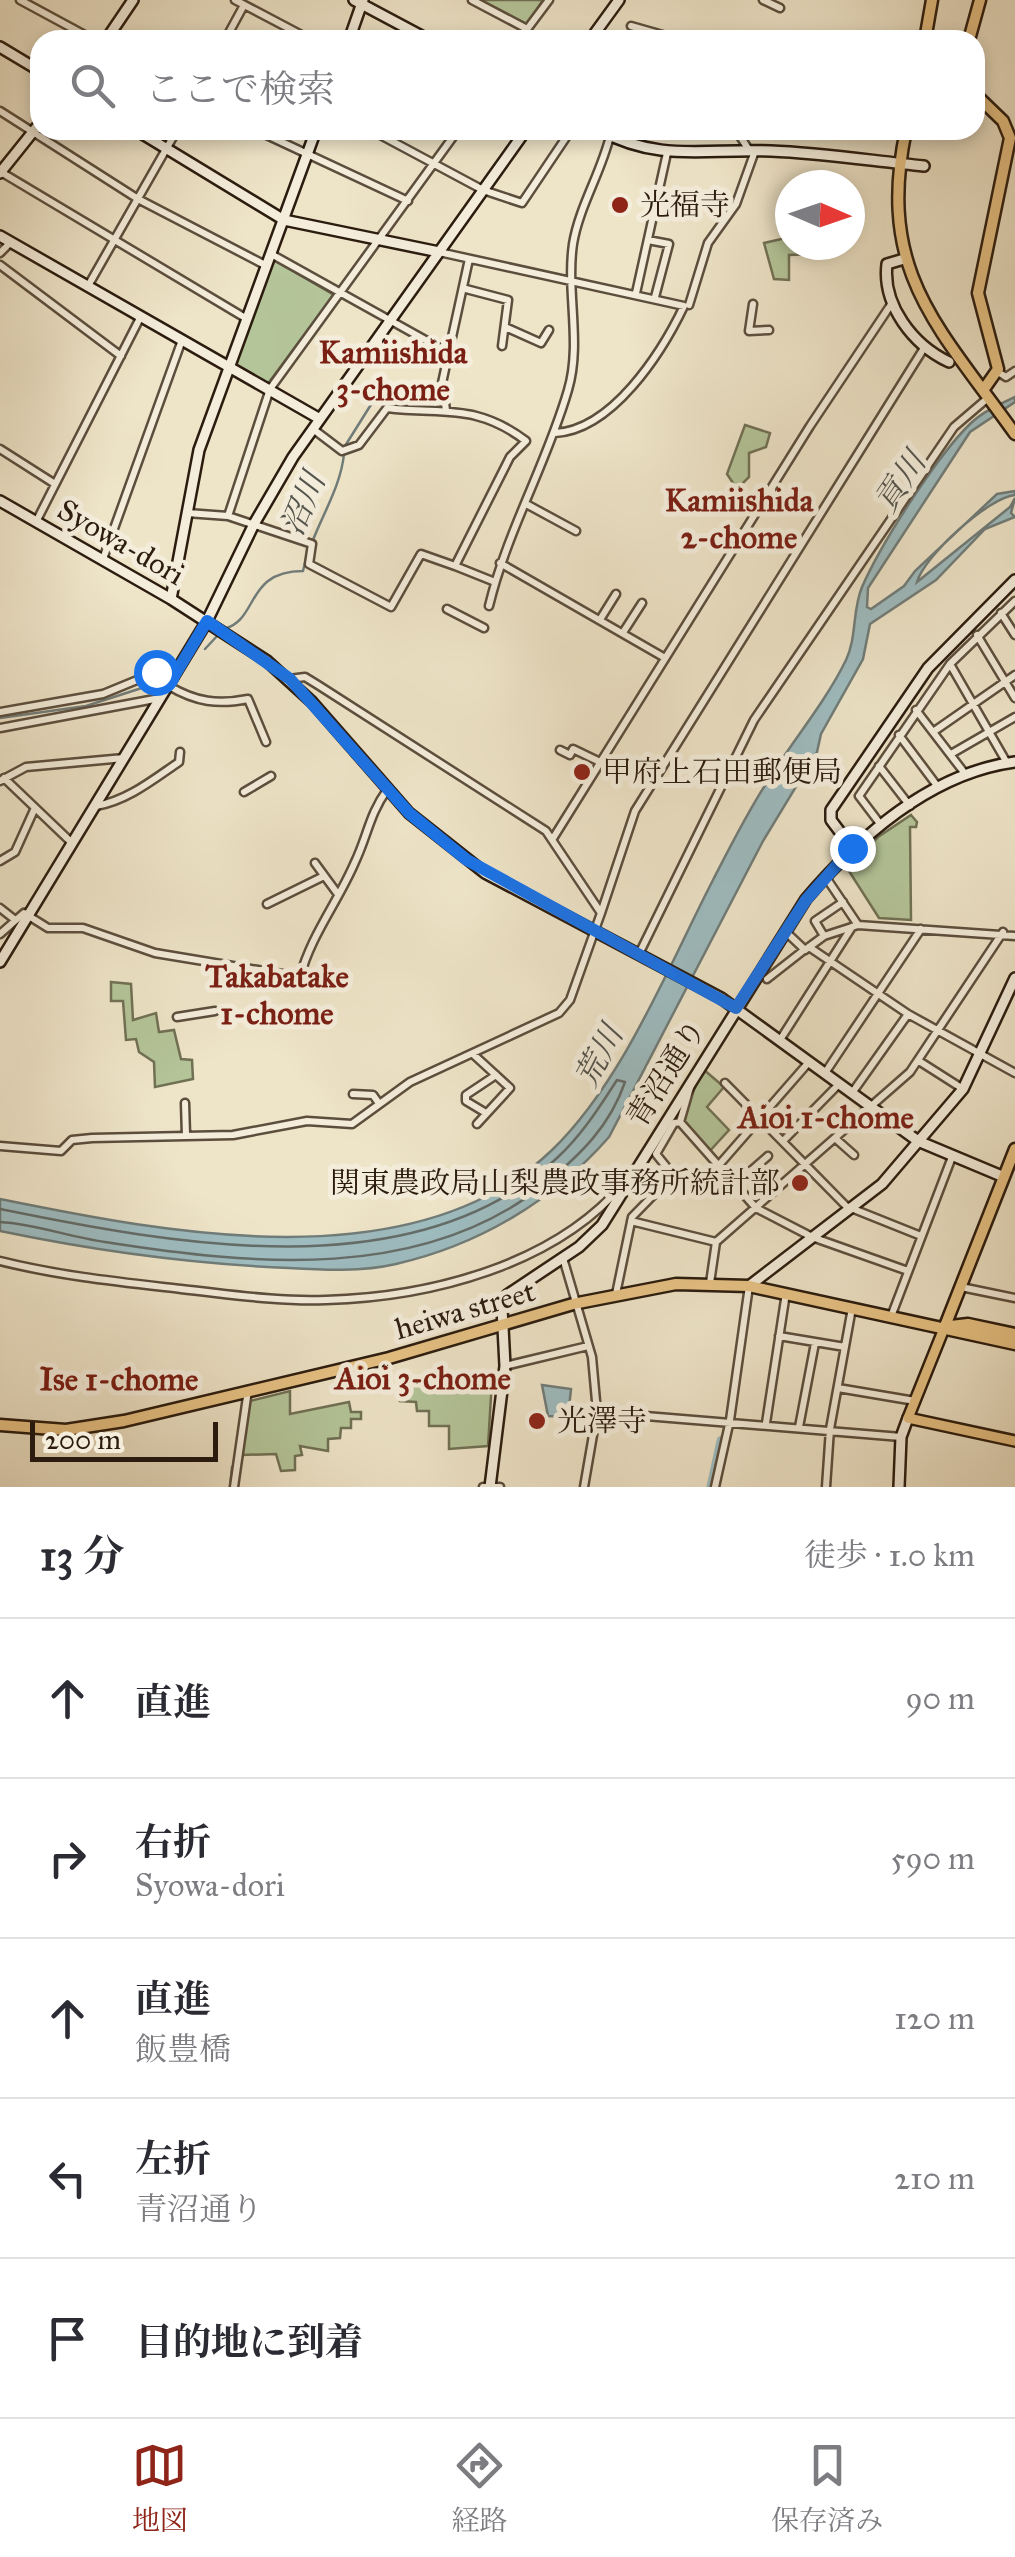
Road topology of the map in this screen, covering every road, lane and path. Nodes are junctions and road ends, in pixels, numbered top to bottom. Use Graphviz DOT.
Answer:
graph roads {
  1 [pos="20,0"];
  2 [pos="235,0"];
  3 [pos="472,0"];
  4 [pos="548,0"];
  5 [pos="619,0"];
  6 [pos="763,0"];
  7 [pos="932,0"];
  8 [pos="980,0"];
  9 [pos="130,1"];
  10 [pos="360,1"];
  11 [pos="244,5"];
  12 [pos="780,8"];
  13 [pos="631,26"];
  14 [pos="527,29"];
  15 [pos="76,30"];
  16 [pos="112,30"];
  17 [pos="230,30"];
  18 [pos="291,30"];
  19 [pos="352,30"];
  20 [pos="411,30"];
  21 [pos="597,30"];
  22 [pos="645,30"];
  23 [pos="926,30"];
  24 [pos="972,30"];
  25 [pos="0,47"];
  26 [pos="30,65"];
  27 [pos="985,102"];
  28 [pos="0,111"];
  29 [pos="30,123"];
  30 [pos="1011,124"];
  31 [pos="30,135"];
  32 [pos="56,140"];
  33 [pos="153,140"];
  34 [pos="172,140"];
  35 [pos="275,140"];
  36 [pos="313,140"];
  37 [pos="391,140"];
  38 [pos="451,140"];
  39 [pos="519,140"];
  40 [pos="564,140"];
  41 [pos="609,140"];
  42 [pos="623,140"];
  43 [pos="744,140"];
  44 [pos="904,140"];
  45 [pos="168,149"];
  46 [pos="752,150"];
  47 [pos="667,154"];
  48 [pos="307,157"];
  49 [pos="434,163"];
  50 [pos="900,164"];
  51 [pos="924,166"];
  52 [pos="0,172"];
  53 [pos="482,190"];
  54 [pos="138,199"];
  55 [pos="408,201"];
  56 [pos="284,220"];
  57 [pos="0,236"];
  58 [pos="380,239"];
  59 [pos="648,240"];
  60 [pos="10,242"];
  61 [pos="112,242"];
  62 [pos="439,252"];
  63 [pos="0,253"];
  64 [pos="271,254"];
  65 [pos="904,258"];
  66 [pos="469,259"];
  67 [pos="0,265"];
  68 [pos="267,266"];
  69 [pos="573,278"];
  70 [pos="88,286"];
  71 [pos="466,289"];
  72 [pos="342,292"];
  73 [pos="636,293"];
  74 [pos="655,297"];
  75 [pos="894,303"];
  76 [pos="753,304"];
  77 [pos="686,305"];
  78 [pos="140,316"];
  79 [pos="247,318"];
  80 [pos="389,321"];
  81 [pos="505,327"];
  82 [pos="549,330"];
  83 [pos="769,330"];
  84 [pos="182,340"];
  85 [pos="502,346"];
  86 [pos="924,348"];
  87 [pos="447,352"];
  88 [pos="121,356"];
  89 [pos="949,362"];
  90 [pos="230,366"];
  91 [pos="1015,371"];
  92 [pos="998,372"];
  93 [pos="270,389"];
  94 [pos="988,395"];
  95 [pos="446,410"];
  96 [pos="320,419"];
  97 [pos="313,429"];
  98 [pos="555,433"];
  99 [pos="1015,434"];
  100 [pos="0,449"];
  101 [pos="55,484"];
  102 [pos="0,501"];
  103 [pos="528,505"];
  104 [pos="187,513"];
  105 [pos="228,516"];
  106 [pos="36,522"];
  107 [pos="254,524"];
  108 [pos="576,532"];
  109 [pos="103,559"];
  110 [pos="500,563"];
  111 [pos="455,566"];
  112 [pos="1015,580"];
  113 [pos="495,582"];
  114 [pos="616,594"];
  115 [pos="171,599"];
  116 [pos="1015,600"];
  117 [pos="642,603"];
  118 [pos="489,606"];
  119 [pos="447,608"];
  120 [pos="1001,613"];
  121 [pos="601,618"];
  122 [pos="207,621"];
  123 [pos="484,628"];
  124 [pos="624,632"];
  125 [pos="977,635"];
  126 [pos="1015,635"];
  127 [pos="665,658"];
  128 [pos="950,664"];
  129 [pos="1015,675"];
  130 [pos="290,679"];
  131 [pos="1005,681"];
  132 [pos="171,682"];
  133 [pos="161,698"];
  134 [pos="1015,698"];
  135 [pos="973,704"];
  136 [pos="916,710"];
  137 [pos="0,712"];
  138 [pos="1015,718"];
  139 [pos="0,728"];
  140 [pos="933,732"];
  141 [pos="989,732"];
  142 [pos="899,735"];
  143 [pos="266,742"];
  144 [pos="560,750"];
  145 [pos="180,752"];
  146 [pos="950,754"];
  147 [pos="125,758"];
  148 [pos="600,762"];
  149 [pos="1011,763"];
  150 [pos="878,766"];
  151 [pos="966,775"];
  152 [pos="271,776"];
  153 [pos="2,779"];
  154 [pos="939,788"];
  155 [pos="386,790"];
  156 [pos="244,792"];
  157 [pos="95,806"];
  158 [pos="910,806"];
  159 [pos="34,810"];
  160 [pos="881,826"];
  161 [pos="552,840"];
  162 [pos="72,843"];
  163 [pos="852,848"];
  164 [pos="0,861"];
  165 [pos="316,863"];
  166 [pos="324,876"];
  167 [pos="826,876"];
  168 [pos="337,893"];
  169 [pos="842,902"];
  170 [pos="267,904"];
  171 [pos="0,908"];
  172 [pos="601,912"];
  173 [pos="28,916"];
  174 [pos="14,919"];
  175 [pos="855,926"];
  176 [pos="922,928"];
  177 [pos="786,931"];
  178 [pos="595,932"];
  179 [pos="1002,932"];
  180 [pos="0,934"];
  181 [pos="824,936"];
  182 [pos="1015,936"];
  183 [pos="807,948"];
  184 [pos="639,954"];
  185 [pos="0,962"];
  186 [pos="832,962"];
  187 [pos="1015,978"];
  188 [pos="768,979"];
  189 [pos="877,992"];
  190 [pos="736,1008"];
  191 [pos="215,1011"];
  192 [pos="908,1014"];
  193 [pos="178,1017"];
  194 [pos="939,1032"];
  195 [pos="780,1040"];
  196 [pos="474,1055"];
  197 [pos="980,1058"];
  198 [pos="919,1061"];
  199 [pos="809,1062"];
  200 [pos="825,1073"];
  201 [pos="1015,1073"];
  202 [pos="496,1075"];
  203 [pos="692,1078"];
  204 [pos="725,1083"];
  205 [pos="840,1084"];
  206 [pos="962,1089"];
  207 [pos="852,1093"];
  208 [pos="353,1094"];
  209 [pos="378,1102"];
  210 [pos="186,1103"];
  211 [pos="870,1107"];
  212 [pos="486,1113"];
  213 [pos="760,1118"];
  214 [pos="680,1122"];
  215 [pos="477,1124"];
  216 [pos="186,1135"];
  217 [pos="836,1138"];
  218 [pos="782,1140"];
  219 [pos="918,1141"];
  220 [pos="0,1146"];
  221 [pos="1015,1150"];
  222 [pos="854,1155"];
  223 [pos="768,1156"];
  224 [pos="952,1157"];
  225 [pos="806,1165"];
  226 [pos="720,1166"];
  227 [pos="637,1167"];
  228 [pos="1009,1179"];
  229 [pos="736,1184"];
  230 [pos="756,1208"];
  231 [pos="854,1210"];
  232 [pos="630,1221"];
  233 [pos="921,1236"];
  234 [pos="812,1238"];
  235 [pos="716,1242"];
  236 [pos="563,1257"];
  237 [pos="0,1261"];
  238 [pos="908,1272"];
  239 [pos="710,1283"];
  240 [pos="749,1286"];
  241 [pos="961,1287"];
  242 [pos="786,1293"];
  243 [pos="616,1294"];
  244 [pos="1015,1298"];
  245 [pos="573,1304"];
  246 [pos="853,1307"];
  247 [pos="892,1314"];
  248 [pos="506,1325"];
  249 [pos="946,1326"];
  250 [pos="1015,1334"];
  251 [pos="779,1336"];
  252 [pos="815,1343"];
  253 [pos="1015,1344"];
  254 [pos="588,1346"];
  255 [pos="845,1347"];
  256 [pos="504,1366"];
  257 [pos="838,1388"];
  258 [pos="248,1390"];
  259 [pos="916,1401"];
  260 [pos="596,1412"];
  261 [pos="908,1418"];
  262 [pos="730,1420"];
  263 [pos="766,1423"];
  264 [pos="0,1426"];
  265 [pos="799,1427"];
  266 [pos="830,1430"];
  267 [pos="902,1437"];
  268 [pos="1015,1441"];
  269 [pos="234,1487"];
  270 [pos="487,1487"];
  271 [pos="500,1487"];
  272 [pos="584,1487"];
  273 [pos="714,1487"];
  274 [pos="826,1487"];
  275 [pos="899,1487"];
  1 -- 15 [label="street"];
  2 -- 11 [label="street"];
  3 -- 14 [label="street"];
  4 -- 14 [label="street"];
  5 -- 21 [label="street"];
  6 -- 12 [label="street"];
  7 -- 23 [label="highway"];
  8 -- 24 [label="highway"];
  9 -- 16 [label="street"];
  10 -- 19 [label="street"];
  10 -- 20 [label="street"];
  11 -- 17 [label="street"];
  11 -- 18 [label="street"];
  13 -- 22 [label="street"];
  25 -- 26 [label="street"];
  27 -- 30 [label="highway"];
  28 -- 29 [label="street"];
  30 -- 92 [label="highway"];
  31 -- 52 [label="street"];
  32 -- 54 [label="street"];
  33 -- 45 [label="street"];
  34 -- 45 [label="street"];
  35 -- 48 [label="street"];
  36 -- 48 [label="street"];
  37 -- 49 [label="street"];
  38 -- 49 [label="street"];
  39 -- 53 [label="street"];
  40 -- 53 [label="street"];
  41 -- 69 [label="street"];
  42 -- 47 [label="street"];
  43 -- 46 [label="street"];
  44 -- 50 [label="highway"];
  45 -- 54 [label="street"];
  45 -- 56 [label="street"];
  46 -- 47 [label="street"];
  46 -- 50 [label="street"];
  46 -- 77 [label="street"];
  47 -- 59 [label="street"];
  48 -- 55 [label="street"];
  48 -- 56 [label="street"];
  49 -- 53 [label="street"];
  49 -- 55 [label="street"];
  50 -- 51 [label="street"];
  50 -- 65 [label="highway"];
  52 -- 61 [label="street"];
  53 -- 62 [label="street"];
  54 -- 61 [label="street"];
  54 -- 68 [label="street"];
  55 -- 58 [label="street"];
  56 -- 58 [label="street"];
  56 -- 64 [label="street"];
  57 -- 60 [label="street"];
  58 -- 62 [label="street"];
  58 -- 72 [label="street"];
  59 -- 73 [label="street"];
  59 -- 74 [label="street"];
  60 -- 63 [label="street"];
  60 -- 70 [label="street"];
  61 -- 70 [label="street"];
  61 -- 79 [label="street"];
  62 -- 66 [label="street"];
  62 -- 80 [label="street"];
  64 -- 68 [label="street"];
  64 -- 72 [label="street"];
  65 -- 75 [label="street"];
  65 -- 94 [label="highway"];
  66 -- 69 [label="street"];
  66 -- 71 [label="street"];
  67 -- 88 [label="street"];
  68 -- 79 [label="street"];
  69 -- 73 [label="street"];
  69 -- 98 [label="street"];
  70 -- 78 [label="street"];
  71 -- 81 [label="street"];
  71 -- 87 [label="street"];
  72 -- 80 [label="street"];
  72 -- 93 [label="street"];
  73 -- 74 [label="street"];
  74 -- 77 [label="street"];
  75 -- 86 [label="street"];
  75 -- 127 [label="street"];
  76 -- 83 [label="street"];
  77 -- 98 [label="street"];
  78 -- 84 [label="street"];
  78 -- 88 [label="street"];
  79 -- 90 [label="street"];
  80 -- 87 [label="street"];
  80 -- 96 [label="street"];
  81 -- 82 [label="street"];
  81 -- 85 [label="street"];
  84 -- 90 [label="street"];
  84 -- 109 [label="street"];
  86 -- 89 [label="street"];
  86 -- 172 [label="street"];
  87 -- 95 [label="street"];
  88 -- 101 [label="street"];
  90 -- 93 [label="street"];
  90 -- 104 [label="street"];
  91 -- 92 [label="street"];
  92 -- 94 [label="highway"];
  93 -- 96 [label="street"];
  93 -- 105 [label="street"];
  94 -- 99 [label="highway"];
  94 -- 184 [label="street"];
  95 -- 97 [label="street"];
  95 -- 111 [label="street"];
  96 -- 97 [label="street"];
  97 -- 107 [label="street"];
  98 -- 103 [label="street"];
  100 -- 101 [label="street"];
  101 -- 106 [label="street"];
  102 -- 106 [label="street, Syowa-dori"];
  103 -- 108 [label="street"];
  103 -- 110 [label="street"];
  104 -- 105 [label="street"];
  104 -- 115 [label="street"];
  105 -- 107 [label="street"];
  106 -- 109 [label="street, Syowa-dori"];
  107 -- 111 [label="street"];
  107 -- 122 [label="street"];
  109 -- 115 [label="street, Syowa-dori"];
  110 -- 113 [label="street"];
  110 -- 121 [label="street"];
  111 -- 113 [label="street"];
  112 -- 163 [label="street"];
  113 -- 118 [label="street"];
  114 -- 121 [label="street"];
  115 -- 122 [label="street, Syowa-dori"];
  116 -- 120 [label="street"];
  117 -- 124 [label="street"];
  119 -- 123 [label="street"];
  120 -- 125 [label="street"];
  120 -- 126 [label="street"];
  121 -- 124 [label="street"];
  122 -- 130 [label="street, Syowa-dori"];
  122 -- 132 [label="street"];
  124 -- 127 [label="street"];
  125 -- 128 [label="street"];
  125 -- 131 [label="street"];
  127 -- 148 [label="street"];
  128 -- 135 [label="street"];
  128 -- 136 [label="street"];
  129 -- 131 [label="street"];
  130 -- 155 [label="street, Syowa-dori"];
  130 -- 161 [label="street"];
  131 -- 134 [label="street"];
  131 -- 135 [label="street"];
  132 -- 133 [label="street"];
  132 -- 137 [label="street"];
  132 -- 143 [label="street"];
  133 -- 139 [label="street"];
  133 -- 147 [label="street"];
  135 -- 140 [label="street"];
  135 -- 141 [label="street"];
  136 -- 140 [label="street"];
  136 -- 142 [label="street"];
  138 -- 141 [label="street"];
  140 -- 146 [label="street"];
  141 -- 146 [label="street"];
  141 -- 149 [label="street"];
  142 -- 150 [label="street"];
  142 -- 154 [label="street"];
  144 -- 148 [label="street"];
  145 -- 157 [label="street"];
  146 -- 151 [label="street"];
  147 -- 153 [label="street"];
  147 -- 157 [label="street"];
  148 -- 161 [label="street"];
  149 -- 151 [label="street, 青沼通り"];
  150 -- 158 [label="street"];
  150 -- 160 [label="street"];
  151 -- 154 [label="street, 青沼通り"];
  152 -- 156 [label="street"];
  153 -- 159 [label="street"];
  154 -- 158 [label="street, 青沼通り"];
  155 -- 168 [label="street"];
  155 -- 178 [label="street, Syowa-dori"];
  157 -- 162 [label="street"];
  158 -- 160 [label="street, 青沼通り"];
  159 -- 162 [label="street"];
  159 -- 164 [label="street"];
  160 -- 163 [label="street, 青沼通り"];
  161 -- 172 [label="street"];
  162 -- 173 [label="street"];
  163 -- 167 [label="street, 青沼通り"];
  165 -- 166 [label="street"];
  166 -- 168 [label="street"];
  166 -- 170 [label="street"];
  167 -- 169 [label="street"];
  167 -- 177 [label="street, 青沼通り"];
  168 -- 173 [label="street"];
  169 -- 175 [label="street"];
  169 -- 181 [label="street"];
  171 -- 174 [label="street"];
  172 -- 178 [label="street"];
  173 -- 174 [label="street"];
  173 -- 185 [label="street"];
  174 -- 180 [label="street"];
  175 -- 176 [label="street"];
  175 -- 181 [label="street"];
  175 -- 186 [label="street"];
  176 -- 179 [label="street"];
  176 -- 189 [label="street"];
  177 -- 183 [label="street"];
  177 -- 190 [label="street, 青沼通り"];
  178 -- 184 [label="street, Syowa-dori"];
  178 -- 196 [label="street"];
  179 -- 182 [label="street"];
  179 -- 194 [label="street"];
  181 -- 183 [label="street"];
  183 -- 186 [label="street"];
  183 -- 188 [label="street"];
  184 -- 190 [label="street, Syowa-dori"];
  186 -- 189 [label="street"];
  186 -- 195 [label="street"];
  187 -- 197 [label="street"];
  189 -- 192 [label="street"];
  189 -- 200 [label="street"];
  190 -- 195 [label="street"];
  190 -- 203 [label="street, 青沼通り"];
  191 -- 193 [label="street"];
  192 -- 194 [label="street"];
  192 -- 207 [label="street"];
  194 -- 197 [label="street"];
  194 -- 198 [label="street"];
  195 -- 199 [label="street"];
  196 -- 202 [label="street"];
  196 -- 209 [label="street"];
  197 -- 201 [label="street"];
  197 -- 206 [label="street"];
  198 -- 206 [label="street"];
  198 -- 211 [label="street"];
  199 -- 200 [label="street"];
  199 -- 213 [label="street"];
  200 -- 205 [label="street"];
  202 -- 212 [label="street"];
  202 -- 212 [label="street"];
  203 -- 214 [label="street"];
  203 -- 227 [label="street, 青沼通り"];
  204 -- 213 [label="street"];
  205 -- 207 [label="street"];
  205 -- 218 [label="street"];
  206 -- 219 [label="street"];
  207 -- 211 [label="street"];
  208 -- 209 [label="street"];
  209 -- 216 [label="street"];
  210 -- 216 [label="street"];
  211 -- 217 [label="street"];
  211 -- 219 [label="street"];
  212 -- 215 [label="street"];
  213 -- 218 [label="street"];
  213 -- 226 [label="street"];
  214 -- 226 [label="street"];
  214 -- 232 [label="street"];
  216 -- 220 [label="street"];
  217 -- 222 [label="street"];
  217 -- 225 [label="street"];
  218 -- 225 [label="street"];
  219 -- 224 [label="street"];
  219 -- 231 [label="street"];
  221 -- 228 [label="highway"];
  223 -- 229 [label="street"];
  224 -- 228 [label="street"];
  224 -- 233 [label="street"];
  225 -- 230 [label="street"];
  225 -- 231 [label="street"];
  226 -- 229 [label="street"];
  227 -- 236 [label="street, 青沼通り"];
  227 -- 237 [label="street"];
  228 -- 241 [label="highway"];
  229 -- 230 [label="street"];
  230 -- 234 [label="street"];
  230 -- 235 [label="street"];
  231 -- 233 [label="street"];
  231 -- 234 [label="street"];
  232 -- 235 [label="street"];
  232 -- 243 [label="street"];
  233 -- 238 [label="street"];
  234 -- 238 [label="street"];
  234 -- 240 [label="street"];
  235 -- 239 [label="street"];
  236 -- 245 [label="street"];
  236 -- 248 [label="street, 青沼通り"];
  238 -- 247 [label="street"];
  239 -- 240 [label="highway, heiwa street"];
  239 -- 243 [label="highway, heiwa street"];
  240 -- 242 [label="highway, heiwa street"];
  240 -- 262 [label="street"];
  241 -- 244 [label="street"];
  241 -- 249 [label="highway"];
  242 -- 246 [label="highway, heiwa street"];
  242 -- 251 [label="street"];
  243 -- 245 [label="highway, heiwa street"];
  245 -- 248 [label="highway, heiwa street"];
  245 -- 254 [label="street"];
  246 -- 247 [label="highway, heiwa street"];
  246 -- 255 [label="street"];
  247 -- 249 [label="highway, heiwa street"];
  248 -- 256 [label="street, 青沼通り"];
  248 -- 258 [label="highway, heiwa street"];
  249 -- 250 [label="highway, heiwa street"];
  249 -- 253 [label="highway, heiwa street"];
  249 -- 259 [label="main road"];
  251 -- 252 [label="street"];
  251 -- 263 [label="street"];
  252 -- 255 [label="street"];
  252 -- 265 [label="street"];
  254 -- 256 [label="street"];
  254 -- 260 [label="street"];
  255 -- 257 [label="street"];
  256 -- 270 [label="street, 青沼通り"];
  257 -- 259 [label="street"];
  257 -- 266 [label="street"];
  258 -- 264 [label="highway, heiwa street"];
  258 -- 269 [label="street"];
  259 -- 261 [label="main road"];
  260 -- 262 [label="street"];
  260 -- 272 [label="street"];
  261 -- 267 [label="street"];
  261 -- 268 [label="main road"];
  262 -- 263 [label="street"];
  262 -- 273 [label="street"];
  263 -- 265 [label="street"];
  265 -- 266 [label="street"];
  266 -- 267 [label="street"];
  266 -- 274 [label="street"];
  267 -- 275 [label="street"];
  270 -- 271 [label="street"];
}
